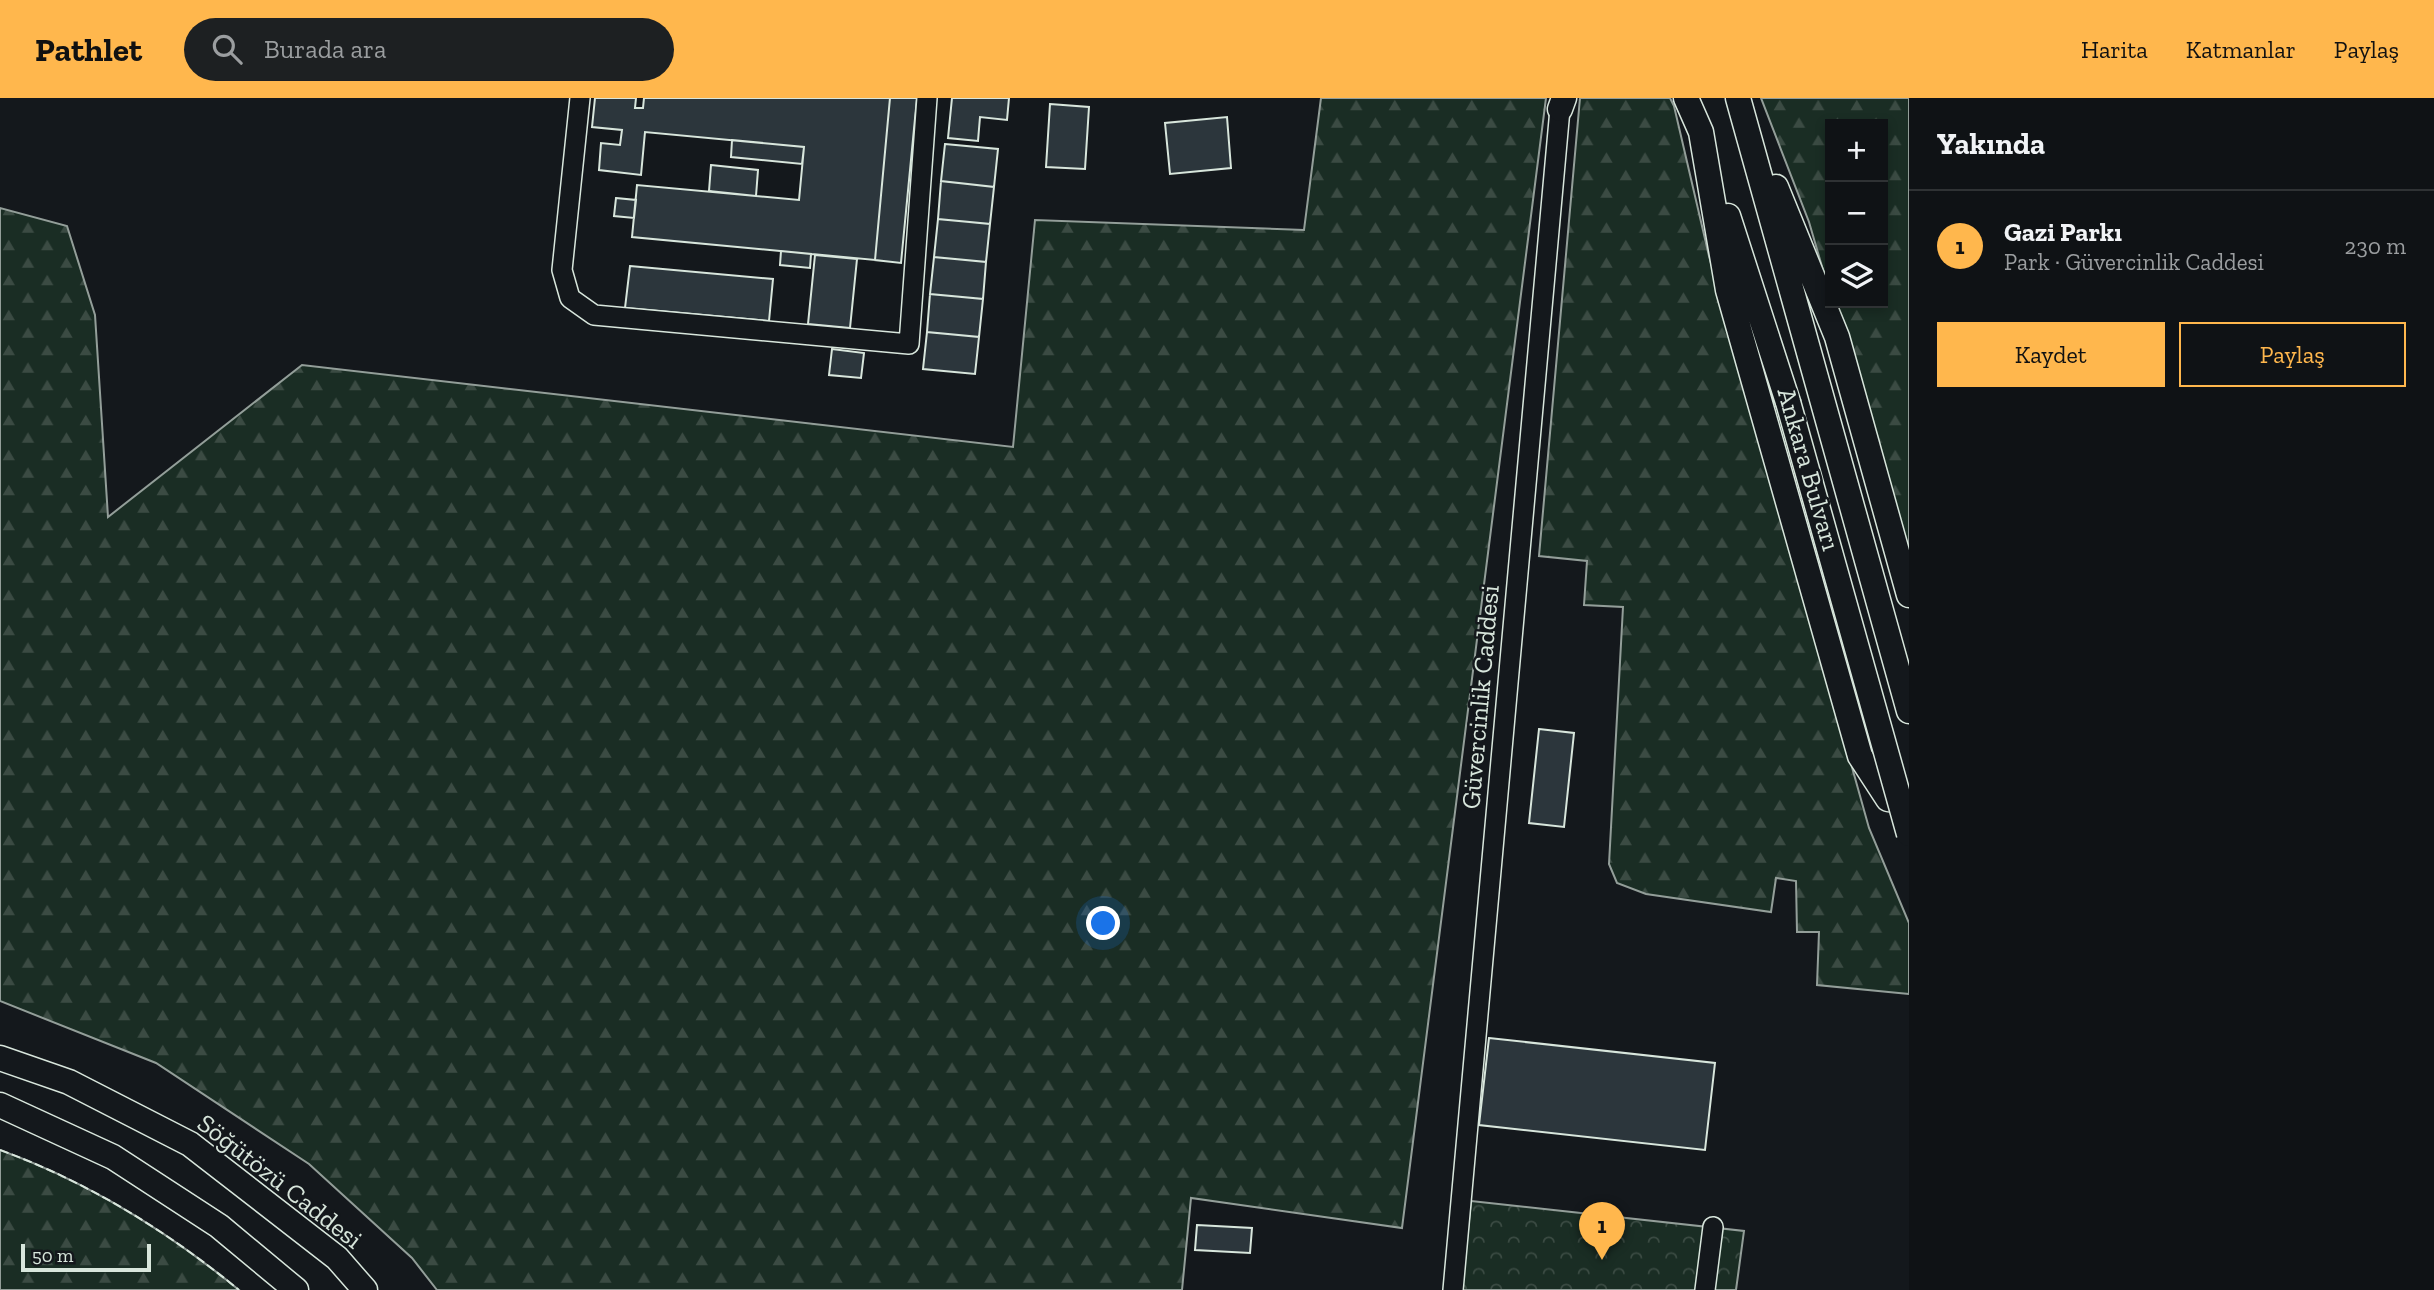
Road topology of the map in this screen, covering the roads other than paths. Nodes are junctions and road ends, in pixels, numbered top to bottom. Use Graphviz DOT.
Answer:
graph roads {
  1 [pos="580,98"];
  2 [pos="927,98"];
  3 [pos="1689,98"];
  4 [pos="1739,98"];
  5 [pos="1562,102"];
  6 [pos="1701,132"];
  7 [pos="1909,595"];
  8 [pos="1909,712"];
  9 [pos="1909,802"];
  10 [pos="1909,834"];
  11 [pos="0,1058"];
  12 [pos="0,1105"];
  13 [pos="1713,1227"];
  14 [pos="296,1290"];
  15 [pos="365,1290"];
  16 [pos="1453,1290"];
  17 [pos="1705,1290"];
  1 -- 2 [label="street"];
  3 -- 6 [label="main road"];
  4 -- 7 [label="main road, Ankara Bulvarı"];
  4 -- 8 [label="main road, Ankara Bulvarı"];
  5 -- 16 [label="street, Güvercinlik Caddesi"];
  6 -- 9 [label="main road, Ankara Bulvarı"];
  6 -- 10 [label="main road, Ankara Bulvarı, bridge"];
  11 -- 15 [label="main road, Söğütözü Caddesi"];
  12 -- 14 [label="main road"];
  13 -- 17 [label="street"];
}
